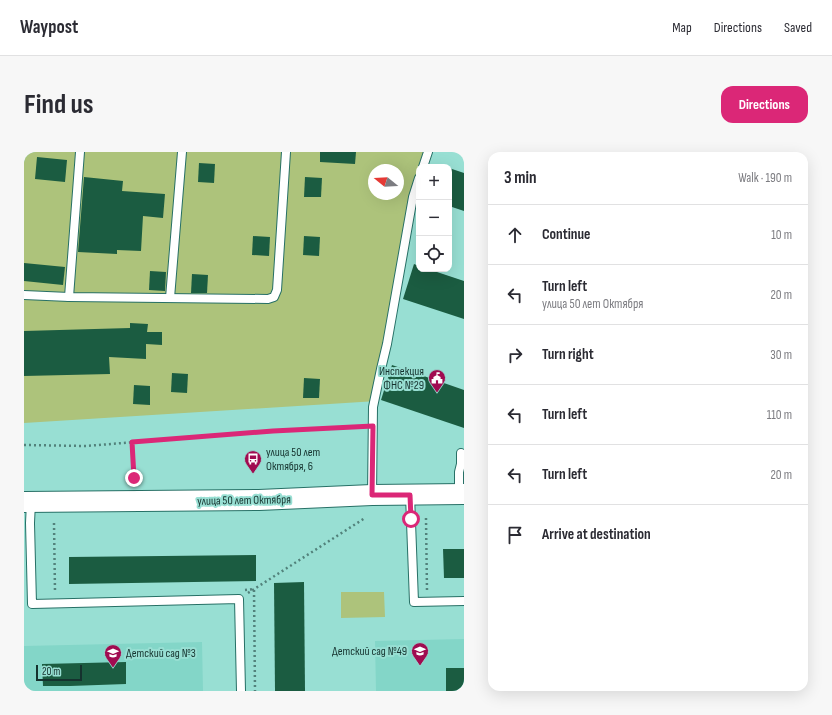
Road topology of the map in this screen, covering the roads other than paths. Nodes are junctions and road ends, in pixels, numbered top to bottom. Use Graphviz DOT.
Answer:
graph roads {
  1 [pos="80,152"];
  2 [pos="182,152"];
  3 [pos="286,152"];
  4 [pos="428,152"];
  5 [pos="424,164"];
  6 [pos="416,188"];
  7 [pos="24,295"];
  8 [pos="68,297"];
  9 [pos="170,298"];
  10 [pos="461,453"];
  11 [pos="461,494"];
  12 [pos="372,495"];
  13 [pos="410,495"];
  14 [pos="28,502"];
  15 [pos="464,601"];
  16 [pos="242,691"];
  1 -- 8 [label="lane"];
  2 -- 9 [label="lane"];
  3 -- 9 [label="lane"];
  4 -- 5 [label="lane"];
  6 -- 12 [label="lane"];
  7 -- 8 [label="lane"];
  8 -- 9 [label="lane"];
  10 -- 11 [label="lane"];
  11 -- 13 [label="street, улица 50 лет Октября"];
  12 -- 13 [label="street, улица 50 лет Октября"];
  12 -- 14 [label="street, улица 50 лет Октября"];
  13 -- 15 [label="lane"];
  14 -- 16 [label="lane"];
}
